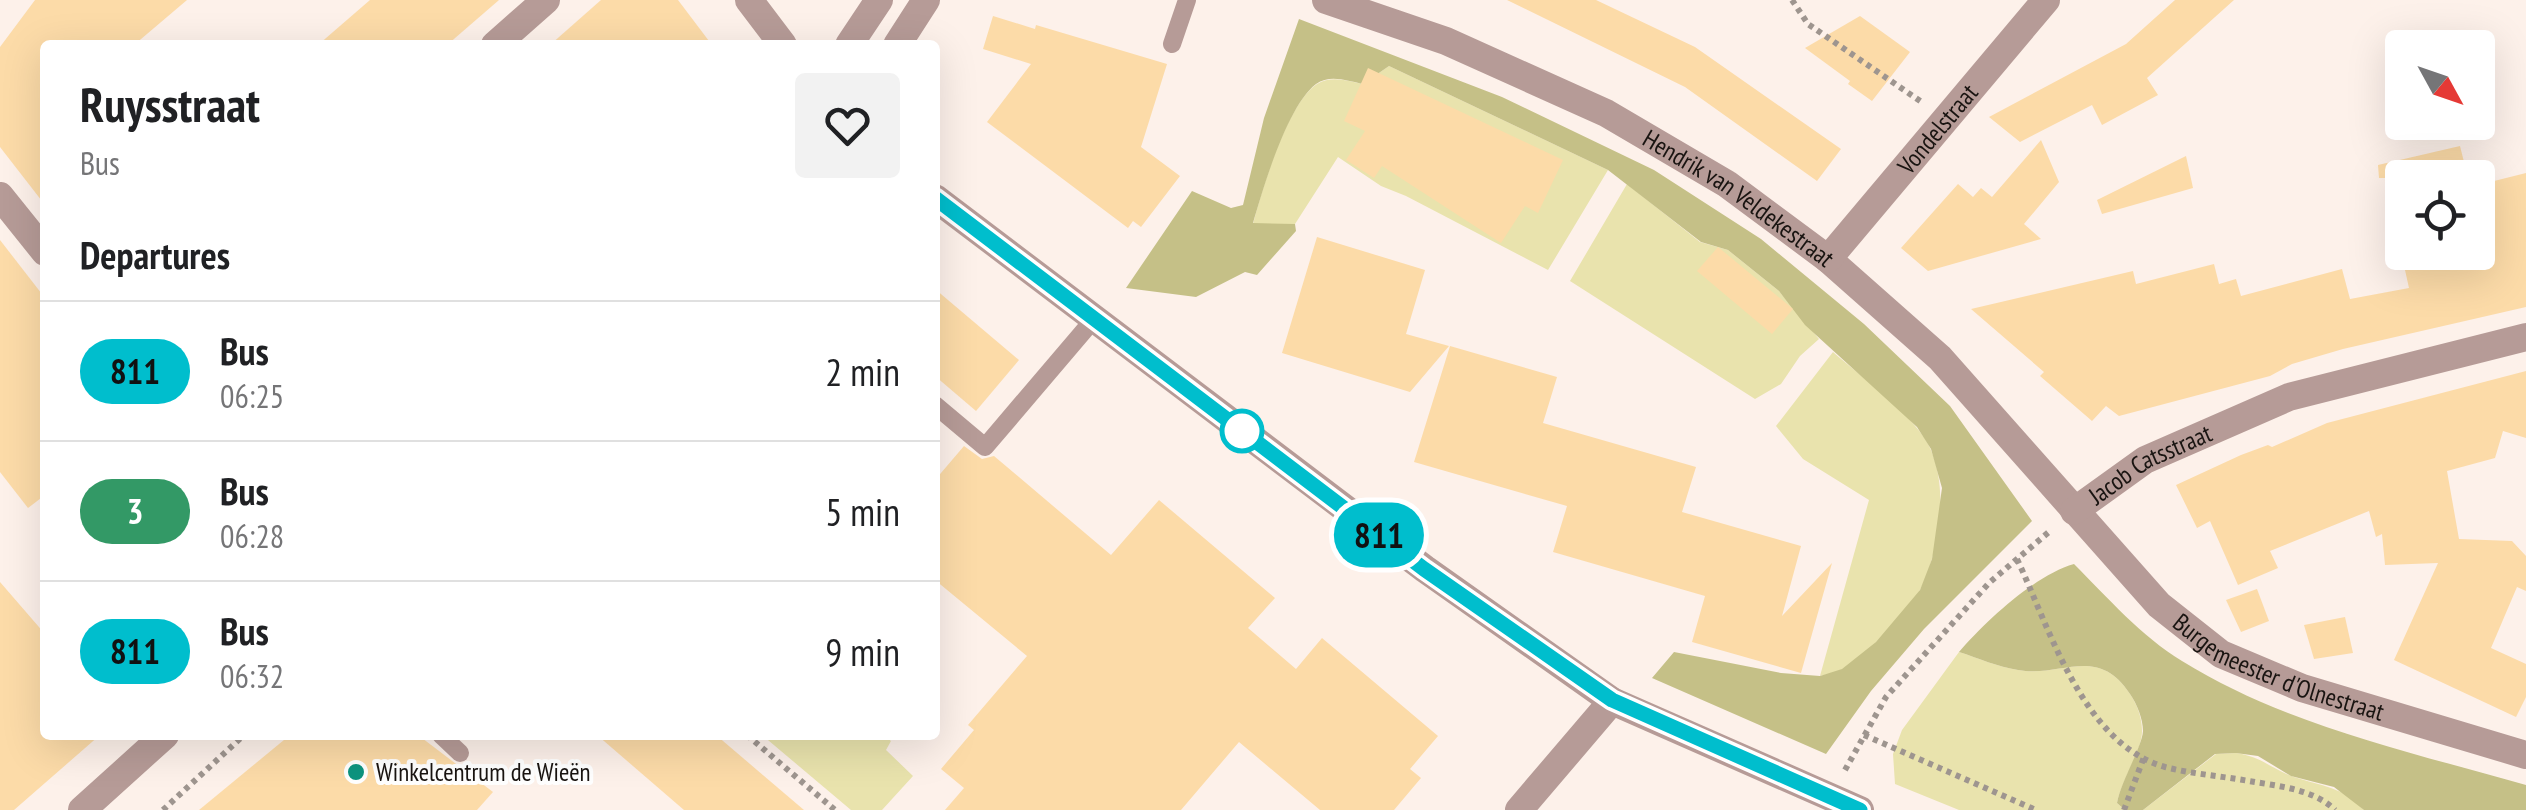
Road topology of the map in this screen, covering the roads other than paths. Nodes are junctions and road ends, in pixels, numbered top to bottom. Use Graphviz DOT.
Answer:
graph roads {
  1 [pos="546,0"];
  2 [pos="749,0"];
  3 [pos="879,0"];
  4 [pos="926,0"];
  5 [pos="1187,0"];
  6 [pos="1326,0"];
  7 [pos="2012,0"];
  8 [pos="2046,0"];
  9 [pos="2023,27"];
  10 [pos="501,40"];
  11 [pos="779,40"];
  12 [pos="852,40"];
  13 [pos="899,40"];
  14 [pos="1172,44"];
  15 [pos="0,196"];
  16 [pos="940,202"];
  17 [pos="40,246"];
  18 [pos="1828,258"];
  19 [pos="1094,319"];
  20 [pos="2526,337"];
  21 [pos="940,409"];
  22 [pos="2074,511"];
  23 [pos="1612,700"];
  24 [pos="160,740"];
  25 [pos="446,740"];
  26 [pos="460,753"];
  27 [pos="2526,755"];
  28 [pos="1827,804"];
  29 [pos="82,810"];
  30 [pos="1519,810"];
  31 [pos="1860,810"];
  1 -- 10 [label="street"];
  2 -- 11 [label="street"];
  3 -- 12 [label="street"];
  4 -- 13 [label="street"];
  5 -- 14 [label="lane"];
  6 -- 18 [label="street, Hendrik van Veldekestraat"];
  7 -- 9 [label="street"];
  8 -- 9 [label="street, Vondelstraat"];
  9 -- 18 [label="street, Vondelstraat"];
  15 -- 17 [label="street"];
  16 -- 19 [label="street"];
  18 -- 22 [label="street, Hendrik van Veldekestraat"];
  19 -- 21 [label="lane"];
  19 -- 23 [label="street"];
  20 -- 22 [label="street, Jacob Catsstraat"];
  22 -- 27 [label="street, Burgemeester d'Olnestraat"];
  23 -- 28 [label="street"];
  23 -- 30 [label="street"];
  24 -- 29 [label="street"];
  25 -- 26 [label="lane"];
  28 -- 31 [label="street"];
}
